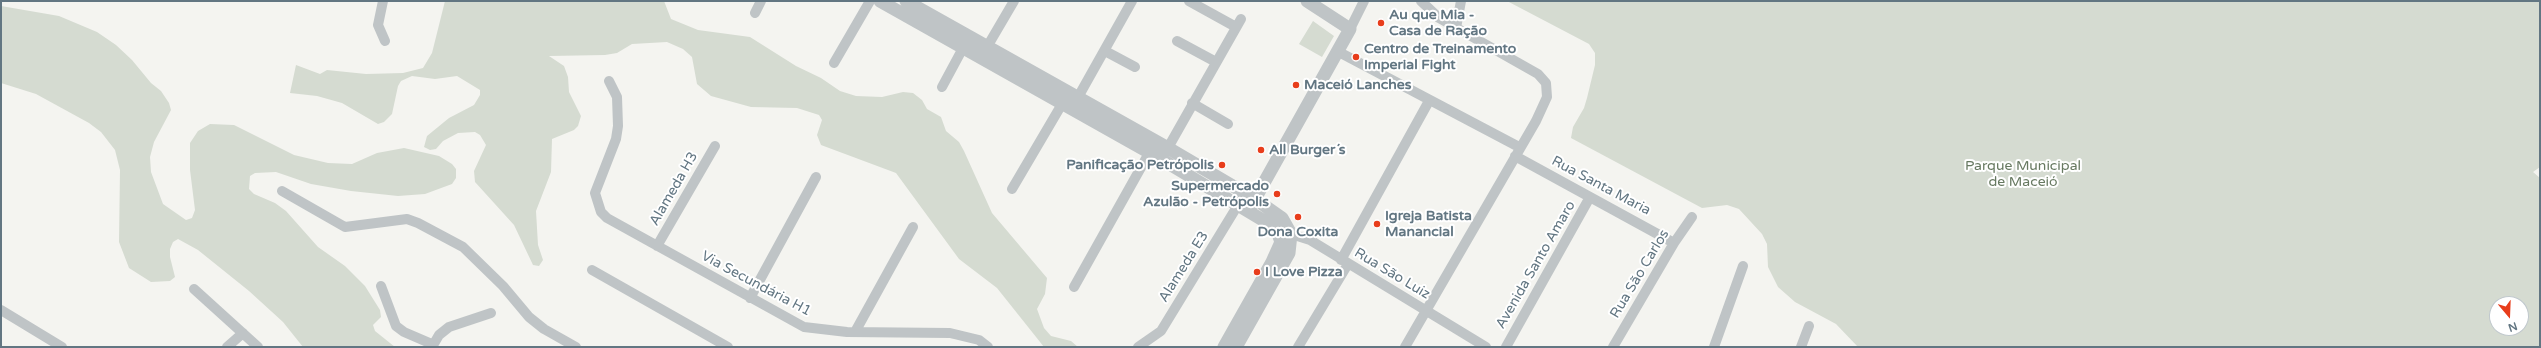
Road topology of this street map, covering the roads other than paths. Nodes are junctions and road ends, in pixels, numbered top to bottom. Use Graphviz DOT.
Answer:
graph roads {
  1 [pos="383,1"];
  2 [pos="761,1"];
  3 [pos="870,1"];
  4 [pos="880,1"];
  5 [pos="906,1"];
  6 [pos="1014,1"];
  7 [pos="1132,1"];
  8 [pos="1189,1"];
  9 [pos="1307,1"];
  10 [pos="1364,1"];
  11 [pos="1421,1"];
  12 [pos="1461,1"];
  13 [pos="895,4"];
  14 [pos="755,13"];
  15 [pos="1456,28"];
  16 [pos="1350,29"];
  17 [pos="385,41"];
  18 [pos="1177,41"];
  19 [pos="986,47"];
  20 [pos="963,48"];
  21 [pos="1105,51"];
  22 [pos="1338,51"];
  23 [pos="1216,62"];
  24 [pos="834,63"];
  25 [pos="1135,67"];
  26 [pos="609,81"];
  27 [pos="942,87"];
  28 [pos="1077,99"];
  29 [pos="1430,101"];
  30 [pos="1192,103"];
  31 [pos="1062,104"];
  32 [pos="1228,124"];
  33 [pos="715,146"];
  34 [pos="1152,148"];
  35 [pos="1168,148"];
  36 [pos="1517,151"];
  37 [pos="1161,159"];
  38 [pos="816,177"];
  39 [pos="1012,189"];
  40 [pos="282,191"];
  41 [pos="1590,197"];
  42 [pos="1246,202"];
  43 [pos="1692,217"];
  44 [pos="913,227"];
  45 [pos="1286,236"];
  46 [pos="1674,243"];
  47 [pos="657,246"];
  48 [pos="1344,262"];
  49 [pos="1743,266"];
  50 [pos="592,270"];
  51 [pos="381,286"];
  52 [pos="1074,287"];
  53 [pos="194,289"];
  54 [pos="750,298"];
  55 [pos="1,310"];
  56 [pos="1426,310"];
  57 [pos="491,313"];
  58 [pos="1809,326"];
  59 [pos="855,332"];
  60 [pos="243,333"];
  61 [pos="432,345"];
  62 [pos="62,347"];
  63 [pos="227,347"];
  64 [pos="258,347"];
  65 [pos="576,347"];
  66 [pos="728,347"];
  67 [pos="988,347"];
  68 [pos="1138,347"];
  69 [pos="1224,347"];
  70 [pos="1236,347"];
  71 [pos="1298,347"];
  72 [pos="1404,347"];
  73 [pos="1486,347"];
  74 [pos="1506,347"];
  75 [pos="1613,347"];
  76 [pos="1714,347"];
  77 [pos="1801,347"];
  1 -- 17 [label="street"];
  2 -- 14 [label="street"];
  3 -- 24 [label="street"];
  4 -- 13 [label="street"];
  5 -- 19 [label="street"];
  6 -- 19 [label="street"];
  7 -- 21 [label="street"];
  8 -- 23 [label="street"];
  9 -- 16 [label="street"];
  10 -- 16 [label="street"];
  11 -- 15 [label="street"];
  12 -- 15 [label="street"];
  13 -- 20 [label="street"];
  15 -- 36 [label="street"];
  16 -- 22 [label="street"];
  18 -- 23 [label="street"];
  19 -- 28 [label="street"];
  20 -- 27 [label="street"];
  20 -- 31 [label="street"];
  21 -- 25 [label="street"];
  21 -- 28 [label="street"];
  22 -- 29 [label="street, Rua Santa Maria"];
  22 -- 42 [label="street"];
  23 -- 30 [label="street"];
  26 -- 47 [label="street, Via Secundária H1"];
  28 -- 34 [label="street"];
  29 -- 36 [label="street, Rua Santa Maria"];
  29 -- 48 [label="street"];
  30 -- 32 [label="street"];
  30 -- 35 [label="street"];
  31 -- 34 [label="street"];
  31 -- 39 [label="street"];
  33 -- 47 [label="street, Alameda H3"];
  34 -- 35 [label="street"];
  34 -- 37 [label="street"];
  34 -- 52 [label="street"];
  35 -- 37 [label="street"];
  35 -- 42 [label="street"];
  36 -- 41 [label="street, Rua Santa Maria"];
  36 -- 56 [label="street"];
  37 -- 42 [label="street"];
  38 -- 54 [label="street"];
  40 -- 65 [label="street"];
  41 -- 46 [label="street, Rua Santa Maria"];
  41 -- 74 [label="street, Avenida Santo Amaro"];
  42 -- 45 [label="street"];
  42 -- 68 [label="street, Alameda E3"];
  43 -- 46 [label="street, Rua São Carlos"];
  44 -- 59 [label="street"];
  45 -- 48 [label="street, Rua São Luiz"];
  45 -- 69 [label="street"];
  45 -- 70 [label="street"];
  46 -- 75 [label="street, Rua São Carlos"];
  47 -- 54 [label="street, Via Secundária H1"];
  48 -- 56 [label="street, Rua São Luiz"];
  48 -- 71 [label="street"];
  49 -- 76 [label="street"];
  50 -- 66 [label="street"];
  51 -- 61 [label="street"];
  53 -- 60 [label="street"];
  54 -- 59 [label="street, Via Secundária H1"];
  55 -- 62 [label="street"];
  56 -- 72 [label="street"];
  56 -- 73 [label="street, Rua São Luiz"];
  57 -- 61 [label="street"];
  58 -- 77 [label="street"];
  59 -- 67 [label="street, Via Secundária H1"];
  60 -- 63 [label="street"];
  60 -- 64 [label="street"];
}
